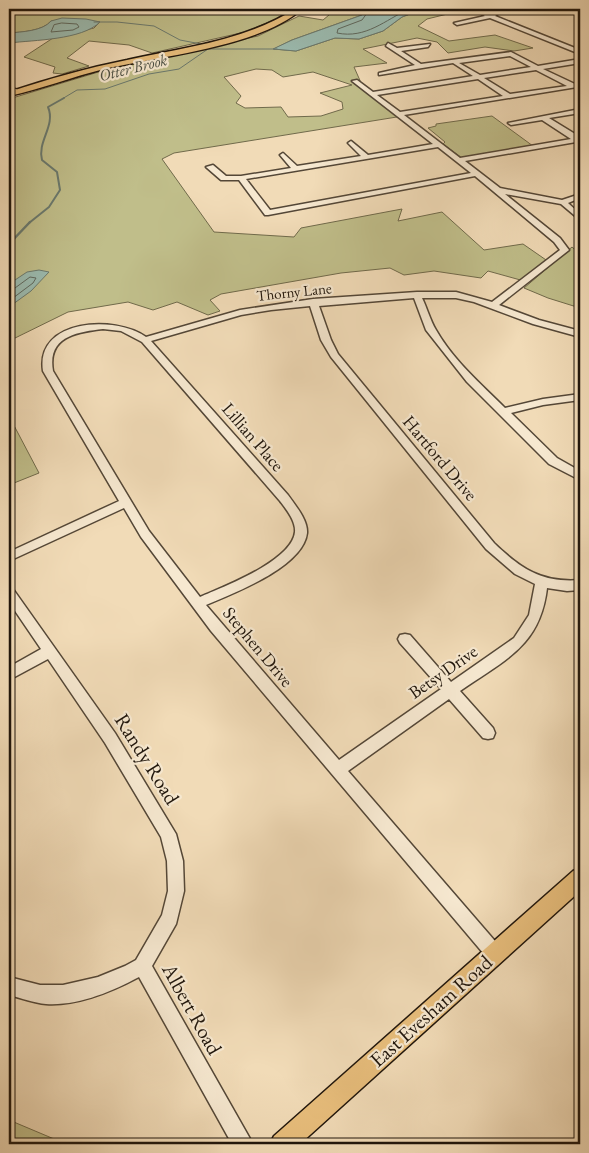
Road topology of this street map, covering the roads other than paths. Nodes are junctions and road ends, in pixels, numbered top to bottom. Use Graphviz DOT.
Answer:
graph roads {
  1 [pos="299,9"];
  2 [pos="502,9"];
  3 [pos="483,13"];
  4 [pos="492,16"];
  5 [pos="457,23"];
  6 [pos="538,26"];
  7 [pos="524,29"];
  8 [pos="514,31"];
  9 [pos="388,45"];
  10 [pos="428,45"];
  11 [pos="396,50"];
  12 [pos="580,52"];
  13 [pos="453,61"];
  14 [pos="580,61"];
  15 [pos="420,66"];
  16 [pos="542,69"];
  17 [pos="381,74"];
  18 [pos="480,78"];
  19 [pos="354,81"];
  20 [pos="580,85"];
  21 [pos="572,86"];
  22 [pos="11,91"];
  23 [pos="373,94"];
  24 [pos="510,96"];
  25 [pos="580,111"];
  26 [pos="399,114"];
  27 [pos="544,118"];
  28 [pos="511,123"];
  29 [pos="579,140"];
  30 [pos="352,143"];
  31 [pos="439,145"];
  32 [pos="282,155"];
  33 [pos="366,157"];
  34 [pos="459,160"];
  35 [pos="210,167"];
  36 [pos="295,168"];
  37 [pos="476,174"];
  38 [pos="241,178"];
  39 [pos="498,190"];
  40 [pos="580,196"];
  41 [pos="563,202"];
  42 [pos="580,218"];
  43 [pos="417,295"];
  44 [pos="313,302"];
  45 [pos="494,305"];
  46 [pos="580,334"];
  47 [pos="61,338"];
  48 [pos="145,340"];
  49 [pos="580,397"];
  50 [pos="503,412"];
  51 [pos="580,476"];
  52 [pos="127,502"];
  53 [pos="9,557"];
  54 [pos="541,583"];
  55 [pos="580,585"];
  56 [pos="9,592"];
  57 [pos="198,603"];
  58 [pos="405,639"];
  59 [pos="49,651"];
  60 [pos="9,674"];
  61 [pos="449,690"];
  62 [pos="488,733"];
  63 [pos="337,770"];
  64 [pos="580,878"];
  65 [pos="494,954"];
  66 [pos="142,966"];
  67 [pos="9,986"];
  68 [pos="243,1144"];
  69 [pos="282,1144"];
  1 -- 22 [label="main road"];
  2 -- 4 [label="street"];
  3 -- 4 [label="street"];
  4 -- 5 [label="street"];
  4 -- 7 [label="street"];
  6 -- 7 [label="street"];
  7 -- 8 [label="street"];
  7 -- 12 [label="street"];
  9 -- 11 [label="street"];
  10 -- 11 [label="street"];
  11 -- 15 [label="street"];
  13 -- 15 [label="street"];
  13 -- 16 [label="street"];
  13 -- 18 [label="street"];
  14 -- 16 [label="street"];
  15 -- 17 [label="street"];
  16 -- 18 [label="street"];
  16 -- 21 [label="street"];
  18 -- 23 [label="street"];
  18 -- 24 [label="street"];
  19 -- 23 [label="street"];
  20 -- 21 [label="street"];
  21 -- 24 [label="street"];
  23 -- 26 [label="street"];
  24 -- 26 [label="street"];
  25 -- 27 [label="street"];
  26 -- 31 [label="street"];
  27 -- 28 [label="street"];
  27 -- 29 [label="street"];
  29 -- 34 [label="street"];
  30 -- 33 [label="street"];
  31 -- 33 [label="street"];
  31 -- 34 [label="street"];
  32 -- 36 [label="street"];
  33 -- 36 [label="street"];
  34 -- 37 [label="street"];
  35 -- 38 [label="street"];
  36 -- 38 [label="street"];
  37 -- 38 [label="street"];
  37 -- 39 [label="street"];
  39 -- 41 [label="street"];
  39 -- 45 [label="street"];
  40 -- 41 [label="street"];
  41 -- 42 [label="street"];
  43 -- 44 [label="street, Thorny Lane"];
  43 -- 45 [label="street, Thorny Lane"];
  43 -- 50 [label="street"];
  44 -- 48 [label="street, Thorny Lane"];
  44 -- 54 [label="street, Hartford Drive"];
  45 -- 46 [label="street, Thorny Lane"];
  47 -- 48 [label="street, Lillian Place"];
  47 -- 52 [label="street, Stephen Drive"];
  48 -- 57 [label="street, Lillian Place"];
  49 -- 50 [label="street"];
  50 -- 51 [label="street"];
  52 -- 53 [label="street"];
  52 -- 57 [label="street, Stephen Drive"];
  54 -- 55 [label="street, Hartford Drive"];
  54 -- 61 [label="street, Betsy Drive"];
  56 -- 59 [label="street, Randy Road"];
  57 -- 63 [label="street, Stephen Drive"];
  58 -- 61 [label="street"];
  59 -- 60 [label="street"];
  59 -- 66 [label="street, Randy Road"];
  61 -- 62 [label="street"];
  61 -- 63 [label="street, Betsy Drive"];
  63 -- 65 [label="street, Stephen Drive"];
  64 -- 65 [label="main road, East Evesham Road"];
  65 -- 69 [label="main road, East Evesham Road"];
  66 -- 67 [label="street, Albert Road"];
  66 -- 68 [label="street, Albert Road"];
}
